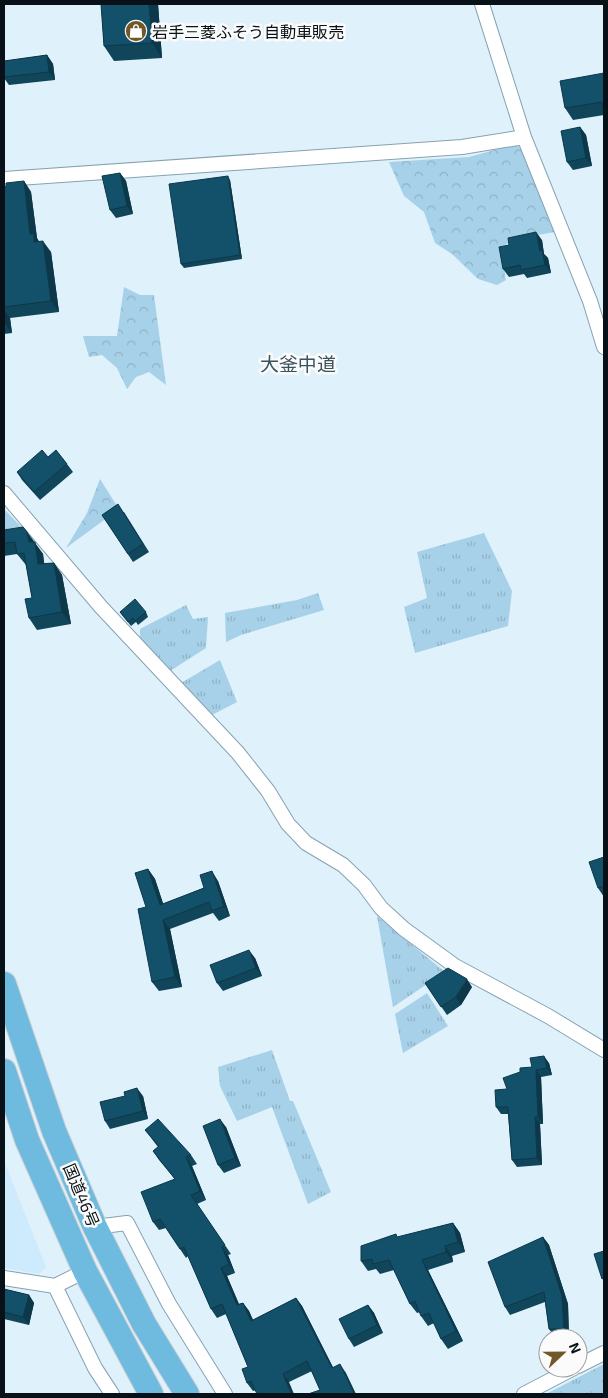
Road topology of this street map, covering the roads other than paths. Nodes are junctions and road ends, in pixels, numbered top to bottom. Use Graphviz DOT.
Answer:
graph roads {
  1 [pos="482,4"];
  2 [pos="524,137"];
  3 [pos="4,179"];
  4 [pos="604,347"];
  5 [pos="4,493"];
  6 [pos="4,984"];
  7 [pos="604,1050"];
  8 [pos="4,1071"];
  9 [pos="95,1227"];
  10 [pos="84,1271"];
  11 [pos="4,1278"];
  12 [pos="55,1286"];
  13 [pos="604,1352"];
  14 [pos="588,1361"];
  15 [pos="555,1378"];
  16 [pos="112,1394"];
  17 [pos="151,1394"];
  18 [pos="187,1394"];
  19 [pos="226,1394"];
  20 [pos="524,1394"];
  1 -- 2 [label="street"];
  2 -- 3 [label="street"];
  2 -- 4 [label="street"];
  5 -- 7 [label="street"];
  6 -- 9 [label="highway, 国道46号"];
  8 -- 10 [label="highway, 国道46号"];
  9 -- 18 [label="highway, 国道46号"];
  9 -- 19 [label="street"];
  10 -- 12 [label="street"];
  10 -- 17 [label="highway, 国道46号"];
  11 -- 12 [label="street"];
  12 -- 16 [label="street"];
  13 -- 14 [label="street"];
  15 -- 20 [label="street"];
}
